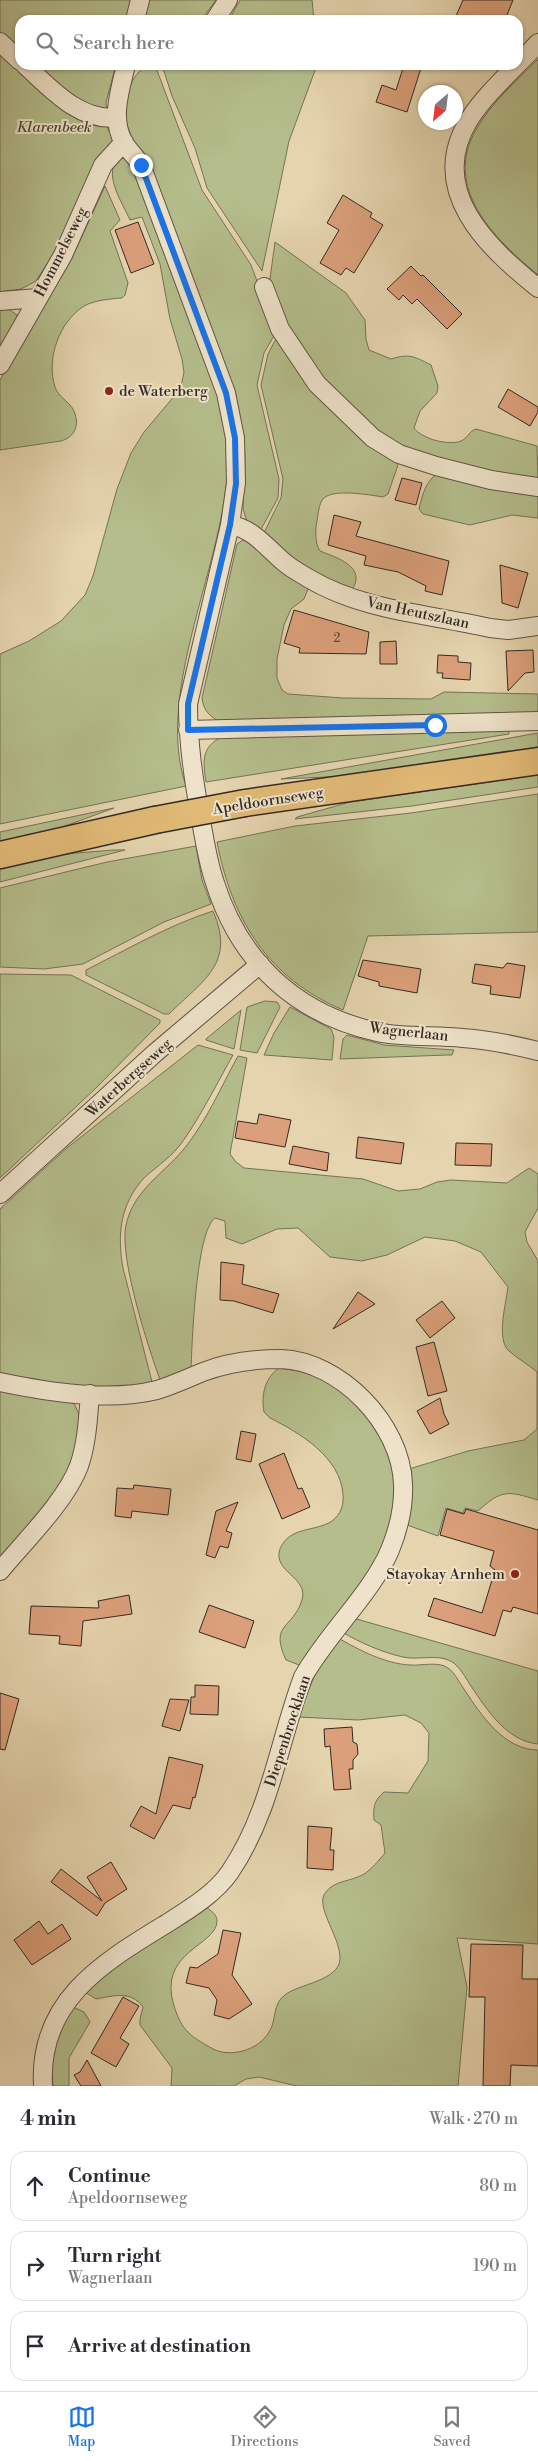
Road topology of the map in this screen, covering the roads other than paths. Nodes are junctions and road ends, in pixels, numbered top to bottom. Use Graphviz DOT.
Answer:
graph roads {
  1 [pos="140,0"];
  2 [pos="228,0"];
  3 [pos="136,15"];
  4 [pos="218,15"];
  5 [pos="0,42"];
  6 [pos="538,43"];
  7 [pos="15,56"];
  8 [pos="523,60"];
  9 [pos="31,70"];
  10 [pos="125,70"];
  11 [pos="514,70"];
  12 [pos="116,118"];
  13 [pos="124,142"];
  14 [pos="264,287"];
  15 [pos="538,288"];
  16 [pos="38,298"];
  17 [pos="0,301"];
  18 [pos="0,365"];
  19 [pos="538,487"];
  20 [pos="230,525"];
  21 [pos="538,626"];
  22 [pos="538,721"];
  23 [pos="188,730"];
  24 [pos="538,761"];
  25 [pos="0,855"];
  26 [pos="260,964"];
  27 [pos="538,1051"];
  28 [pos="0,1194"];
  29 [pos="0,1382"];
  30 [pos="90,1394"];
  31 [pos="0,1571"];
  32 [pos="43,2086"];
  1 -- 3 [label="street"];
  2 -- 4 [label="street"];
  5 -- 7 [label="street"];
  6 -- 8 [label="street"];
  9 -- 12 [label="street"];
  10 -- 12 [label="street"];
  11 -- 15 [label="street"];
  12 -- 13 [label="street, Wagnerlaan"];
  13 -- 16 [label="street, Hommelseweg"];
  13 -- 20 [label="street, Wagnerlaan"];
  14 -- 19 [label="street"];
  16 -- 17 [label="street"];
  16 -- 18 [label="street, Hommelseweg"];
  20 -- 21 [label="street, Van Heutszlaan"];
  20 -- 23 [label="street, Wagnerlaan"];
  22 -- 23 [label="street"];
  23 -- 26 [label="street, Wagnerlaan"];
  24 -- 25 [label="main road, Apeldoornseweg, bridge"];
  26 -- 27 [label="street, Wagnerlaan"];
  26 -- 28 [label="street, Waterbergseweg"];
  29 -- 30 [label="street, Diepenbrocklaan"];
  30 -- 31 [label="street"];
  30 -- 32 [label="street, Diepenbrocklaan"];
}
